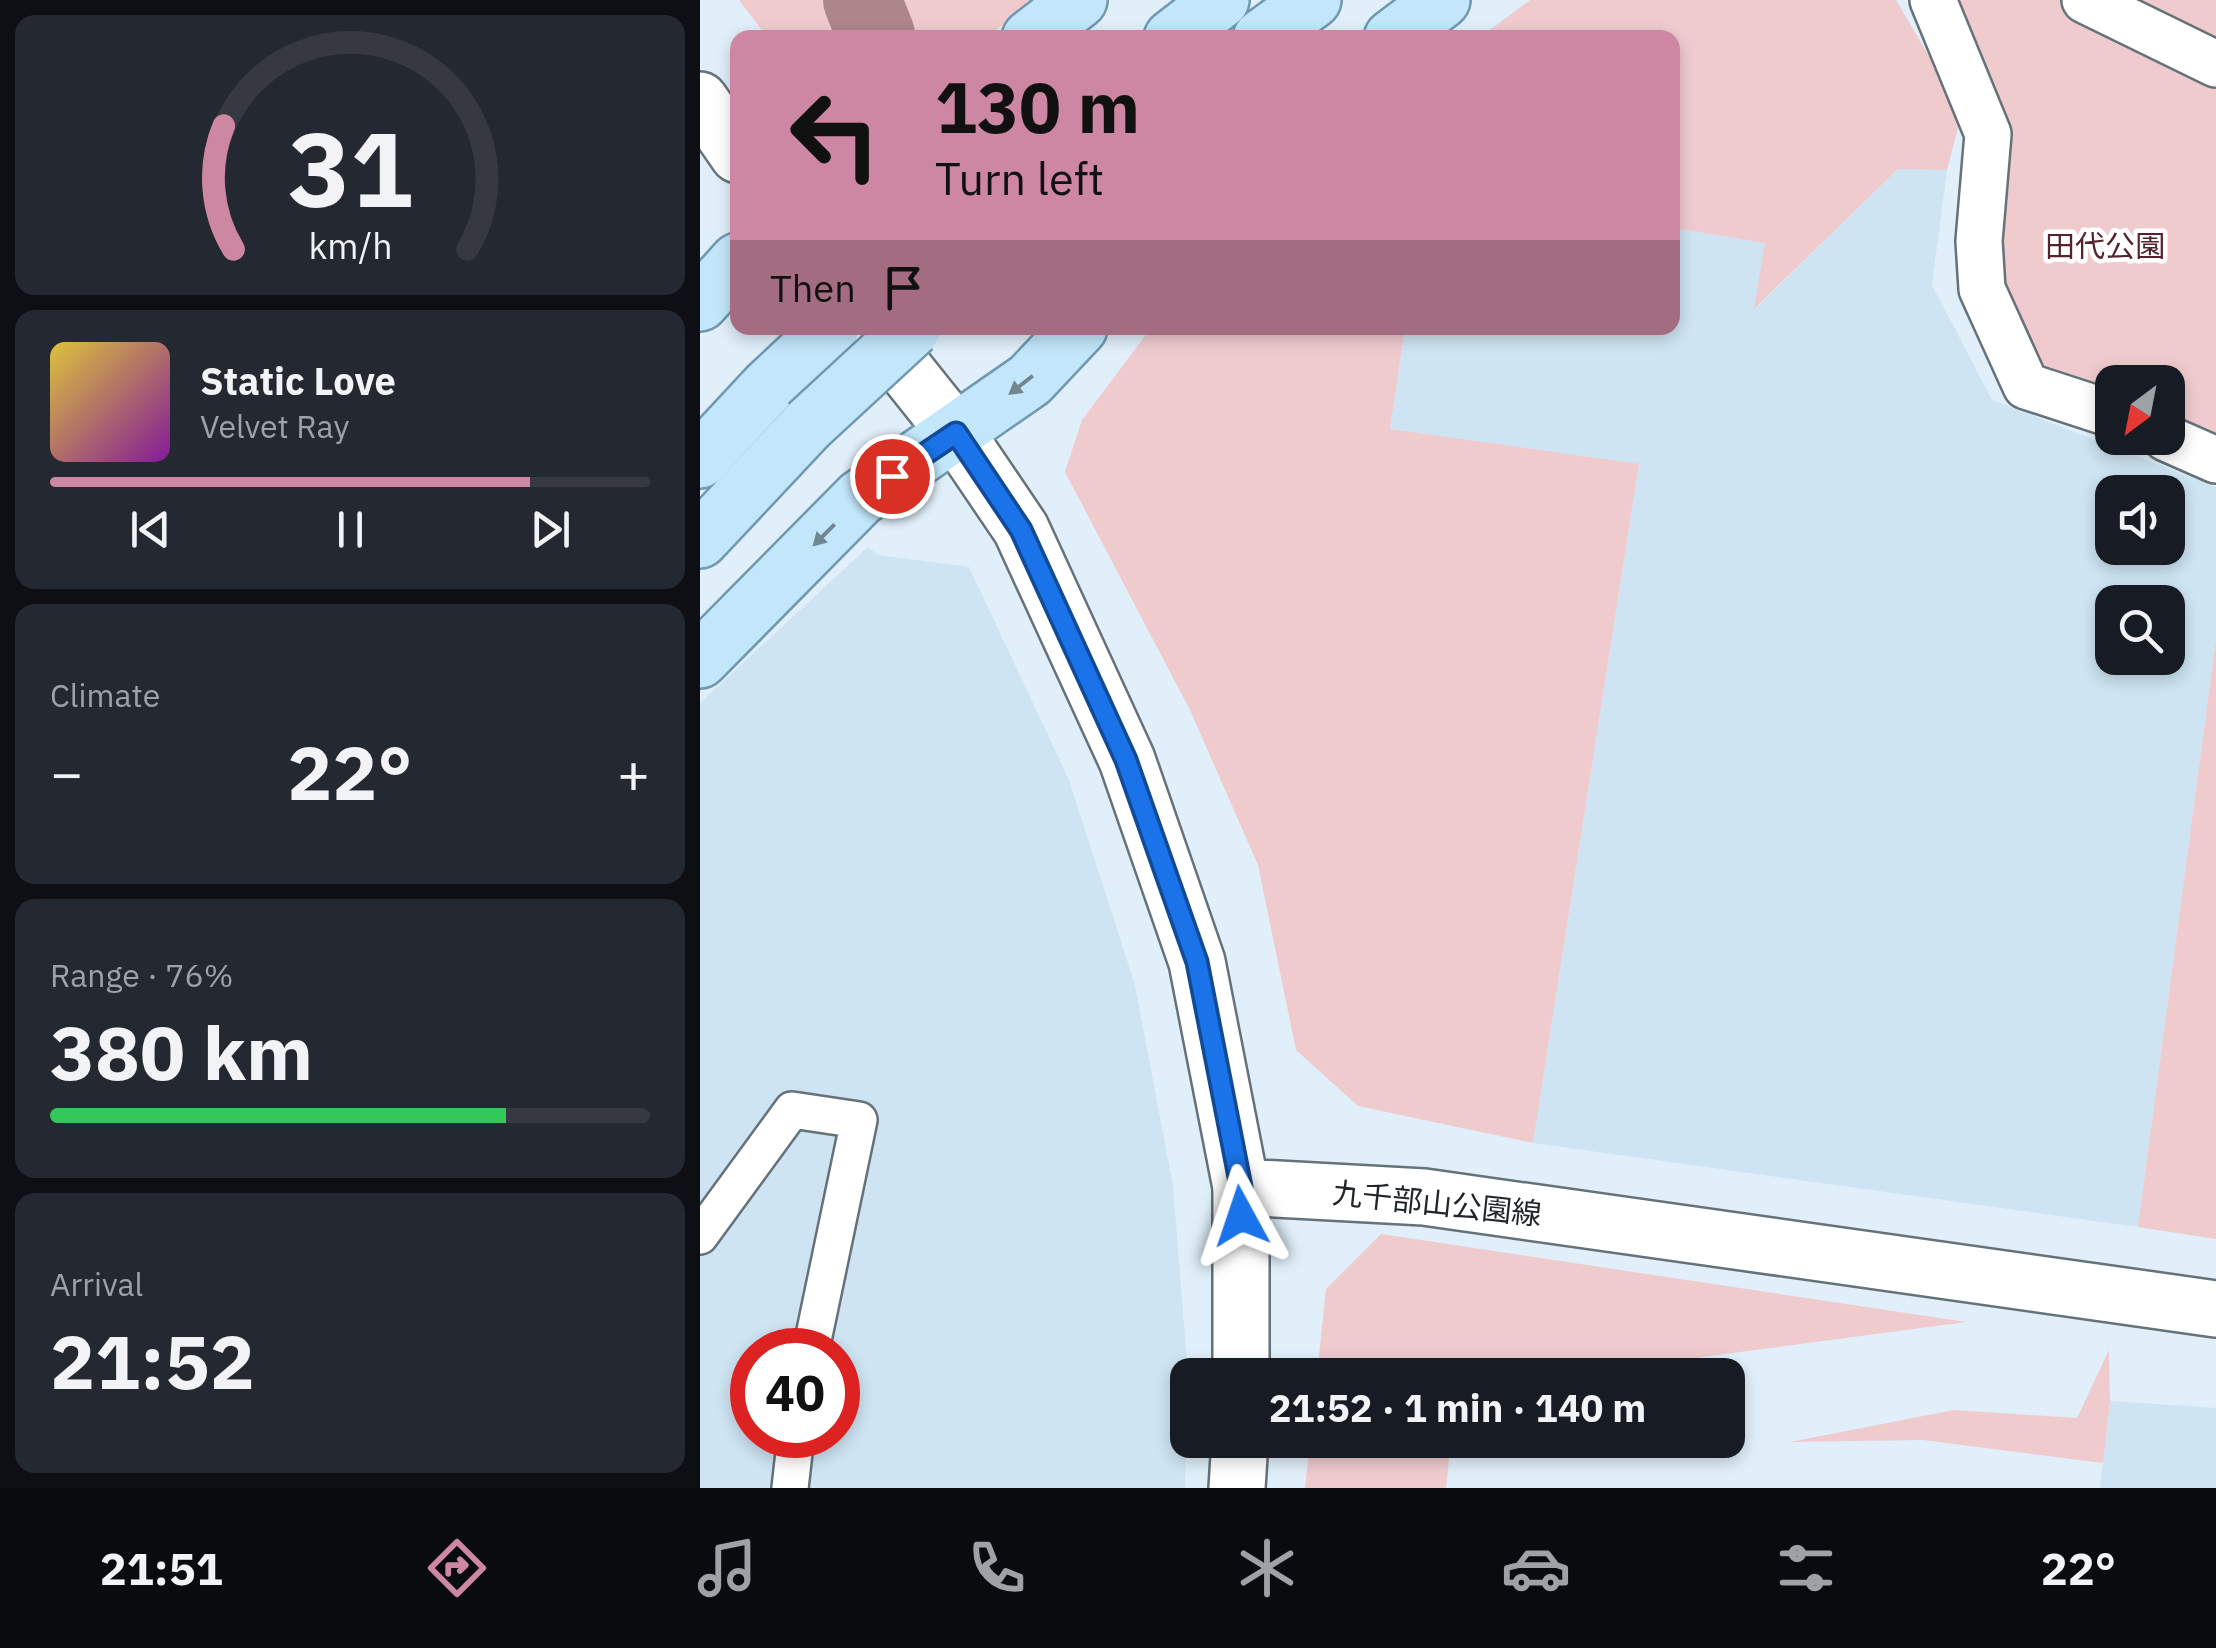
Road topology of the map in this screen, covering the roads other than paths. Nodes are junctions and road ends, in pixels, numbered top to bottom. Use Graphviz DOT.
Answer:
graph roads {
  1 [pos="1079,0"];
  2 [pos="1221,0"];
  3 [pos="1313,0"];
  4 [pos="1442,0"];
  5 [pos="1933,0"];
  6 [pos="2085,0"];
  7 [pos="1040,30"];
  8 [pos="1182,30"];
  9 [pos="1271,30"];
  10 [pos="1403,30"];
  11 [pos="2216,64"];
  12 [pos="700,100"];
  13 [pos="730,143"];
  14 [pos="730,269"];
  15 [pos="700,303"];
  16 [pos="824,335"];
  17 [pos="878,335"];
  18 [pos="905,335"];
  19 [pos="1072,335"];
  20 [pos="2095,408"];
  21 [pos="956,433"];
  22 [pos="2185,446"];
  23 [pos="700,460"];
  24 [pos="2216,460"];
  25 [pos="700,540"];
  26 [pos="700,660"];
  27 [pos="1241,1187"];
  28 [pos="700,1236"];
  29 [pos="2216,1309"];
  30 [pos="816,1328"];
  31 [pos="1241,1358"];
  32 [pos="793,1458"];
  33 [pos="1239,1458"];
  34 [pos="790,1488"];
  35 [pos="1237,1488"];
  1 -- 7 [label="main road"];
  2 -- 8 [label="main road"];
  3 -- 9 [label="main road"];
  4 -- 10 [label="main road"];
  5 -- 20 [label="street"];
  6 -- 11 [label="street"];
  12 -- 13 [label="main road"];
  14 -- 15 [label="main road"];
  16 -- 23 [label="main road"];
  17 -- 21 [label="main road"];
  18 -- 25 [label="main road, bridge"];
  19 -- 21 [label="main road, one-way"];
  21 -- 26 [label="main road, one-way"];
  21 -- 27 [label="main road"];
  22 -- 24 [label="street"];
  27 -- 29 [label="main road, 九千部山公園線"];
  27 -- 31 [label="main road"];
  28 -- 30 [label="street"];
  32 -- 34 [label="street"];
  33 -- 35 [label="main road"];
}
